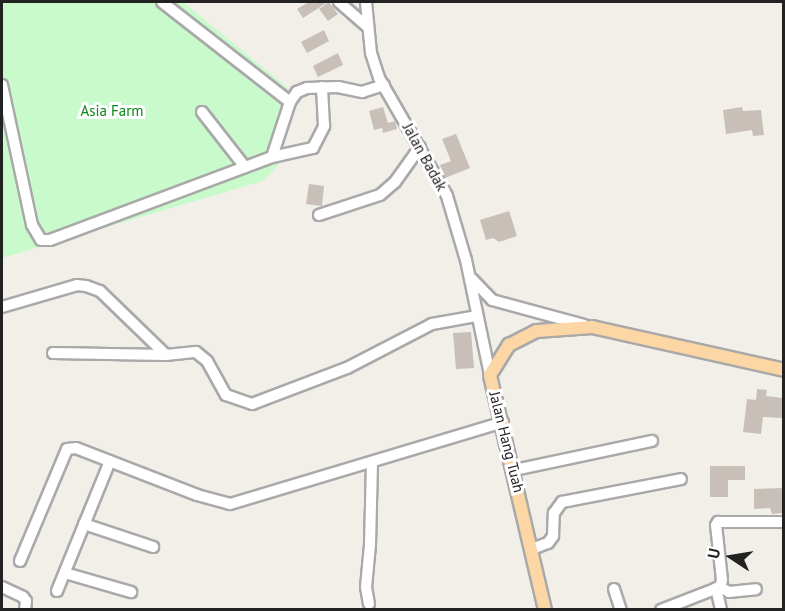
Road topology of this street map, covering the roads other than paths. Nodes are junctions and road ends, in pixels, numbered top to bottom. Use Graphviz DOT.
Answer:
graph roads {
  1 [pos="162,2"];
  2 [pos="339,2"];
  3 [pos="366,2"];
  4 [pos="368,27"];
  5 [pos="384,85"];
  6 [pos="2,86"];
  7 [pos="322,87"];
  8 [pos="290,102"];
  9 [pos="202,112"];
  10 [pos="420,147"];
  11 [pos="272,157"];
  12 [pos="245,167"];
  13 [pos="318,215"];
  14 [pos="470,276"];
  15 [pos="2,307"];
  16 [pos="477,316"];
  17 [pos="592,327"];
  18 [pos="53,353"];
  19 [pos="166,355"];
  20 [pos="783,370"];
  21 [pos="490,375"];
  22 [pos="502,422"];
  23 [pos="652,441"];
  24 [pos="110,461"];
  25 [pos="372,462"];
  26 [pos="514,470"];
  27 [pos="681,479"];
  28 [pos="783,522"];
  29 [pos="84,524"];
  30 [pos="153,547"];
  31 [pos="532,549"];
  32 [pos="20,561"];
  33 [pos="65,573"];
  34 [pos="2,587"];
  35 [pos="718,587"];
  36 [pos="614,589"];
  37 [pos="756,589"];
  38 [pos="57,591"];
  39 [pos="131,592"];
  40 [pos="369,604"];
  41 [pos="25,609"];
  42 [pos="545,609"];
  43 [pos="621,609"];
  44 [pos="661,609"];
  45 [pos="721,609"];
  1 -- 8 [label="street"];
  2 -- 4 [label="street"];
  3 -- 4 [label="street, Jalan Badak"];
  4 -- 5 [label="street, Jalan Badak"];
  5 -- 7 [label="street"];
  5 -- 10 [label="street, Jalan Badak"];
  6 -- 12 [label="street"];
  7 -- 8 [label="street"];
  7 -- 11 [label="street"];
  8 -- 11 [label="street"];
  9 -- 12 [label="street"];
  10 -- 13 [label="street"];
  10 -- 14 [label="street, Jalan Badak"];
  11 -- 12 [label="street"];
  14 -- 16 [label="street, Jalan Badak"];
  14 -- 17 [label="street"];
  15 -- 19 [label="street"];
  16 -- 19 [label="street"];
  16 -- 21 [label="street, Jalan Badak"];
  17 -- 20 [label="main road, Jalan Hang Tuah"];
  17 -- 21 [label="main road, Jalan Hang Tuah"];
  18 -- 19 [label="street"];
  21 -- 22 [label="main road, Jalan Hang Tuah"];
  22 -- 25 [label="street"];
  22 -- 26 [label="main road, Jalan Hang Tuah"];
  23 -- 26 [label="street"];
  24 -- 25 [label="street"];
  24 -- 29 [label="street"];
  24 -- 32 [label="street"];
  25 -- 40 [label="street"];
  26 -- 31 [label="main road, Jalan Hang Tuah"];
  27 -- 31 [label="street"];
  28 -- 35 [label="street"];
  29 -- 30 [label="street"];
  29 -- 33 [label="street"];
  31 -- 42 [label="main road, Jalan Hang Tuah"];
  33 -- 38 [label="street"];
  33 -- 39 [label="street"];
  34 -- 41 [label="street"];
  35 -- 37 [label="street"];
  35 -- 44 [label="street"];
  35 -- 45 [label="street"];
  36 -- 43 [label="street"];
}
